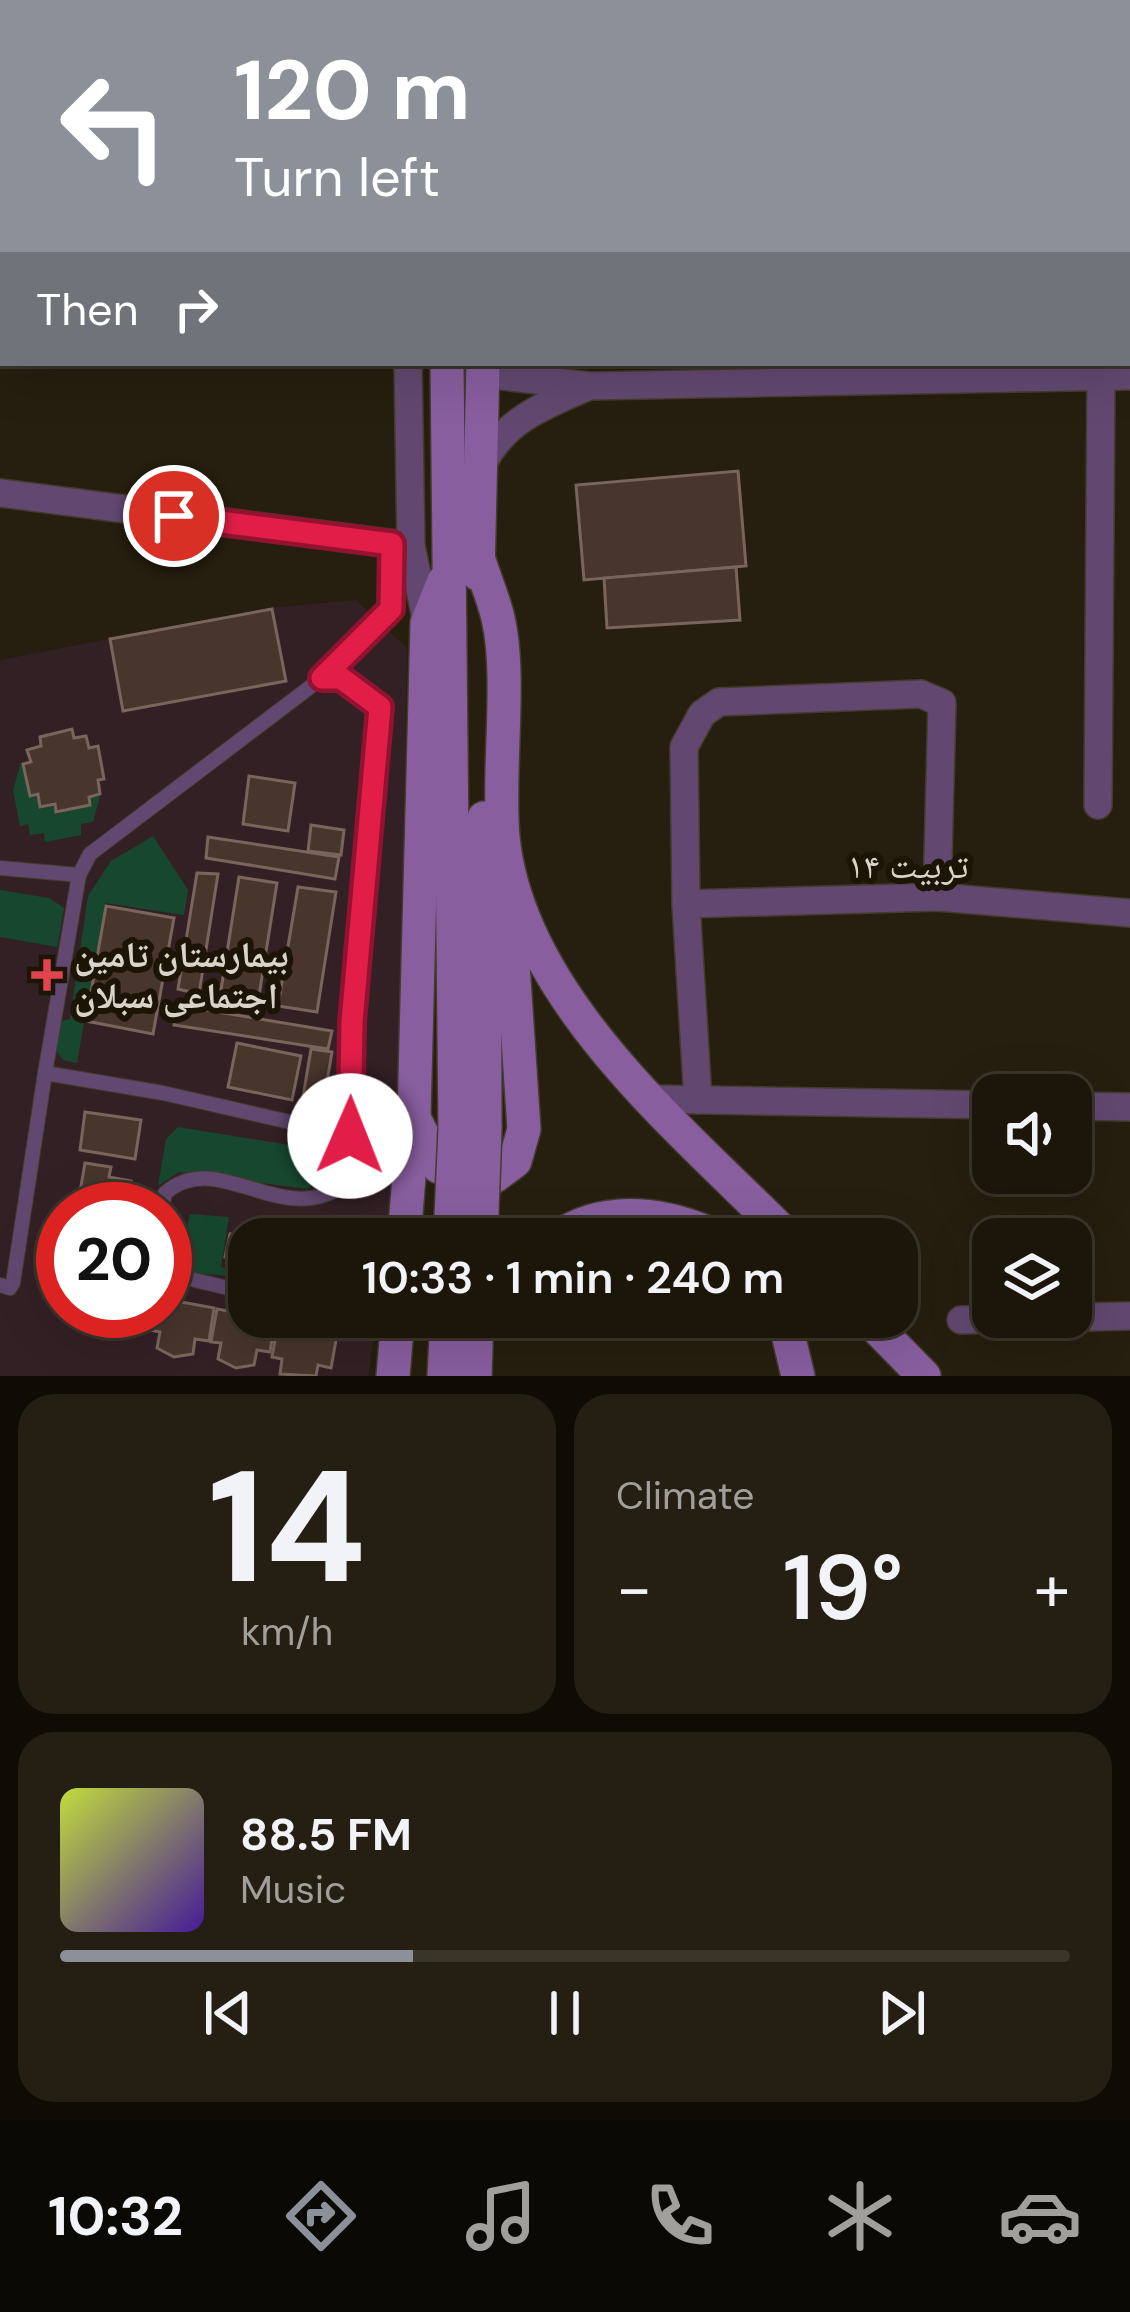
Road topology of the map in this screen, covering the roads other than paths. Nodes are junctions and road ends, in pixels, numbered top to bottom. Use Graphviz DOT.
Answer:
graph roads {
  1 [pos="408,366"];
  2 [pos="447,366"];
  3 [pos="866,366"];
  4 [pos="483,368"];
  5 [pos="1101,375"];
  6 [pos="1130,376"];
  7 [pos="829,385"];
  8 [pos="590,386"];
  9 [pos="480,469"];
  10 [pos="0,493"];
  11 [pos="402,545"];
  12 [pos="465,560"];
  13 [pos="427,622"];
  14 [pos="322,678"];
  15 [pos="1098,806"];
  16 [pos="506,848"];
  17 [pos="0,868"];
  18 [pos="79,874"];
  19 [pos="937,897"];
  20 [pos="686,904"];
  21 [pos="1130,913"];
  22 [pos="45,1073"];
  23 [pos="652,1099"];
  24 [pos="698,1100"];
  25 [pos="972,1105"];
  26 [pos="1092,1107"];
  27 [pos="1130,1108"];
  28 [pos="414,1115"];
  29 [pos="470,1128"];
  30 [pos="350,1136"];
  31 [pos="188,1182"];
  32 [pos="406,1218"];
  33 [pos="454,1218"];
  34 [pos="479,1218"];
  35 [pos="612,1218"];
  36 [pos="654,1218"];
  37 [pos="769,1218"];
  38 [pos="192,1279"];
  39 [pos="0,1286"];
  40 [pos="228,1288"];
  41 [pos="1130,1316"];
  42 [pos="961,1320"];
  43 [pos="396,1338"];
  44 [pos="446,1338"];
  45 [pos="789,1338"];
  46 [pos="887,1338"];
  47 [pos="393,1376"];
  48 [pos="444,1376"];
  49 [pos="798,1376"];
  50 [pos="924,1376"];
  1 -- 11 [label="street"];
  2 -- 12 [label="main road"];
  3 -- 7 [label="street"];
  4 -- 8 [label="street"];
  4 -- 9 [label="main road"];
  5 -- 6 [label="street"];
  5 -- 7 [label="street"];
  5 -- 15 [label="street"];
  7 -- 8 [label="street"];
  8 -- 9 [label="street"];
  9 -- 12 [label="main road"];
  10 -- 11 [label="street"];
  11 -- 13 [label="street"];
  11 -- 14 [label="lane"];
  12 -- 13 [label="main road"];
  12 -- 16 [label="main road"];
  12 -- 29 [label="main road"];
  13 -- 28 [label="main road"];
  14 -- 18 [label="lane"];
  14 -- 30 [label="lane"];
  16 -- 23 [label="main road"];
  16 -- 28 [label="main road"];
  17 -- 18 [label="lane"];
  18 -- 22 [label="lane"];
  19 -- 20 [label="street, تربیت ۱۴"];
  19 -- 20 [label="street"];
  19 -- 21 [label="street, تربیت ۱۴"];
  20 -- 24 [label="street"];
  22 -- 30 [label="lane"];
  22 -- 39 [label="lane"];
  23 -- 24 [label="street"];
  23 -- 37 [label="main road"];
  24 -- 25 [label="street"];
  26 -- 27 [label="street"];
  28 -- 32 [label="main road"];
  29 -- 33 [label="main road, bridge"];
  29 -- 34 [label="main road, bridge"];
  30 -- 31 [label="lane"];
  35 -- 36 [label="main road"];
  38 -- 40 [label="lane"];
  41 -- 42 [label="street"];
  43 -- 47 [label="main road"];
  44 -- 48 [label="main road"];
  45 -- 49 [label="main road"];
  46 -- 50 [label="main road"];
}
